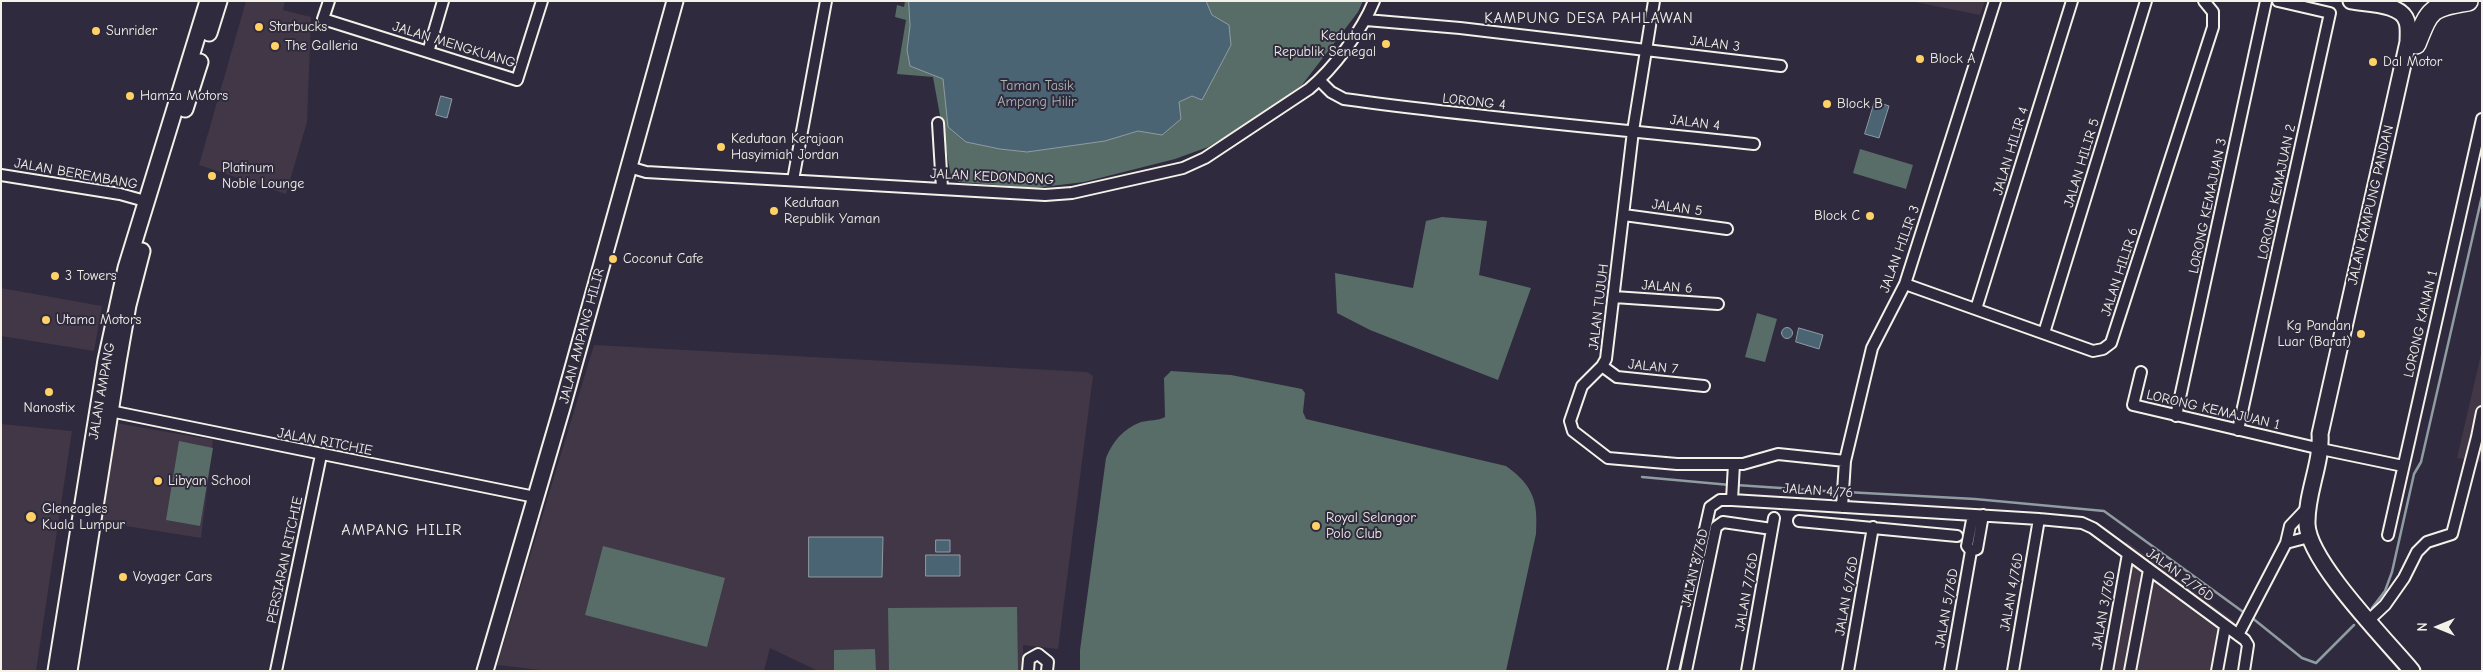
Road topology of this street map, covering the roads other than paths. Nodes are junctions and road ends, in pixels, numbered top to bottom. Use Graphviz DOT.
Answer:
graph roads {
  1 [pos="208,1"];
  2 [pos="219,1"];
  3 [pos="329,1"];
  4 [pos="443,1"];
  5 [pos="542,1"];
  6 [pos="675,1"];
  7 [pos="826,1"];
  8 [pos="1374,1"];
  9 [pos="1654,1"];
  10 [pos="2072,1"];
  11 [pos="2146,1"];
  12 [pos="2204,1"];
  13 [pos="2266,1"];
  14 [pos="2278,1"];
  15 [pos="2351,1"];
  16 [pos="2400,1"];
  17 [pos="2468,1"];
  18 [pos="1992,2"];
  19 [pos="1366,20"];
  20 [pos="2416,44"];
  21 [pos="1646,49"];
  22 [pos="428,52"];
  23 [pos="1782,66"];
  24 [pos="1319,80"];
  25 [pos="2482,119"];
  26 [pos="938,123"];
  27 [pos="1633,130"];
  28 [pos="1754,144"];
  29 [pos="629,167"];
  30 [pos="1,175"];
  31 [pos="792,180"];
  32 [pos="942,188"];
  33 [pos="145,201"];
  34 [pos="1624,215"];
  35 [pos="1726,229"];
  36 [pos="1905,284"];
  37 [pos="1614,297"];
  38 [pos="1718,304"];
  39 [pos="1976,310"];
  40 [pos="2044,334"];
  41 [pos="1602,366"];
  42 [pos="2140,372"];
  43 [pos="1704,386"];
  44 [pos="110,412"];
  45 [pos="2482,412"];
  46 [pos="2176,416"];
  47 [pos="2238,430"];
  48 [pos="2480,438"];
  49 [pos="2321,450"];
  50 [pos="321,455"];
  51 [pos="1844,461"];
  52 [pos="2403,466"];
  53 [pos="1734,469"];
  54 [pos="535,497"];
  55 [pos="1732,500"];
  56 [pos="1843,502"];
  57 [pos="2309,506"];
  58 [pos="1978,515"];
  59 [pos="1774,518"];
  60 [pos="2039,519"];
  61 [pos="1800,521"];
  62 [pos="1873,527"];
  63 [pos="2093,528"];
  64 [pos="1772,530"];
  65 [pos="2388,535"];
  66 [pos="1957,536"];
  67 [pos="2309,537"];
  68 [pos="2286,543"];
  69 [pos="2128,554"];
  70 [pos="2149,570"];
  71 [pos="2369,620"];
  72 [pos="2225,627"];
  73 [pos="2238,634"];
  74 [pos="1048,666"];
  75 [pos="56,671"];
  76 [pos="69,671"];
  77 [pos="276,671"];
  78 [pos="486,671"];
  79 [pos="1028,671"];
  80 [pos="1673,671"];
  81 [pos="1686,671"];
  82 [pos="1747,671"];
  83 [pos="1848,671"];
  84 [pos="1950,671"];
  85 [pos="2013,671"];
  86 [pos="2107,671"];
  87 [pos="2130,671"];
  88 [pos="2217,671"];
  89 [pos="2244,671"];
  90 [pos="2412,671"];
  1 -- 33 [label="street, JALAN AMPANG"];
  2 -- 44 [label="street, JALAN AMPANG"];
  3 -- 22 [label="street, JALAN MENGKUANG"];
  4 -- 22 [label="street"];
  5 -- 22 [label="street, JALAN MENGKUANG"];
  6 -- 29 [label="street, JALAN AMPANG HILIR"];
  7 -- 31 [label="street"];
  8 -- 19 [label="street, JALAN KEDONDONG"];
  9 -- 21 [label="street, JALAN TUJUH"];
  10 -- 39 [label="street, JALAN HILIR 4"];
  11 -- 40 [label="street, JALAN HILIR 5"];
  12 -- 40 [label="street, JALAN HILIR 6"];
  13 -- 46 [label="street, LORONG KEMAJUAN 3"];
  14 -- 47 [label="street, LORONG KEMAJUAN 2"];
  15 -- 49 [label="street, JALAN KAMPUNG PANDAN"];
  16 -- 20 [label="street, JALAN KAMPUNG PANDAN"];
  17 -- 20 [label="highway"];
  18 -- 36 [label="street, JALAN HILIR 3"];
  19 -- 21 [label="street, JALAN 3"];
  19 -- 24 [label="street, JALAN KEDONDONG"];
  20 -- 49 [label="street, JALAN KAMPUNG PANDAN"];
  21 -- 23 [label="street, JALAN 3"];
  21 -- 27 [label="street, JALAN TUJUH"];
  24 -- 27 [label="street, LORONG 4"];
  24 -- 32 [label="street, JALAN KEDONDONG"];
  25 -- 52 [label="street, LORONG KANAN 1"];
  26 -- 32 [label="street"];
  27 -- 28 [label="street, JALAN 4"];
  27 -- 34 [label="street, JALAN TUJUH"];
  29 -- 31 [label="street, JALAN KEDONDONG"];
  29 -- 54 [label="street, JALAN AMPANG HILIR"];
  30 -- 33 [label="street, JALAN BEREMBANG"];
  31 -- 32 [label="street, JALAN KEDONDONG"];
  33 -- 75 [label="street, JALAN AMPANG"];
  34 -- 35 [label="street, JALAN 5"];
  34 -- 37 [label="street, JALAN TUJUH"];
  36 -- 39 [label="street, JALAN HILIR 6"];
  36 -- 51 [label="street, JALAN HILIR 3"];
  37 -- 38 [label="street, JALAN 6"];
  37 -- 41 [label="street, JALAN TUJUH"];
  39 -- 40 [label="street, JALAN HILIR 6"];
  41 -- 43 [label="street, JALAN 7"];
  41 -- 53 [label="street, JALAN TUJUH"];
  42 -- 46 [label="street, LORONG KEMAJUAN 1"];
  44 -- 50 [label="street, JALAN RITCHIE"];
  44 -- 76 [label="street, JALAN AMPANG"];
  45 -- 48 [label="street"];
  46 -- 47 [label="street, LORONG KEMAJUAN 1"];
  47 -- 49 [label="street, LORONG KEMAJUAN 1"];
  48 -- 71 [label="street"];
  49 -- 52 [label="street, LORONG KEMAJUAN 1"];
  49 -- 57 [label="street, JALAN KAMPUNG PANDAN"];
  50 -- 54 [label="street, JALAN RITCHIE"];
  50 -- 77 [label="street, PERSIARAN RITCHIE"];
  51 -- 53 [label="street, JALAN TUJUH"];
  51 -- 56 [label="street, JALAN HILIR 3"];
  52 -- 65 [label="street, LORONG KANAN 1"];
  53 -- 55 [label="street"];
  54 -- 78 [label="street, JALAN AMPANG HILIR"];
  55 -- 56 [label="street, JALAN 4/76"];
  55 -- 80 [label="street, JALAN 4/76"];
  56 -- 58 [label="street, JALAN 4/76"];
  57 -- 67 [label="street, JALAN KAMPUNG PANDAN"];
  57 -- 68 [label="street"];
  58 -- 60 [label="street, JALAN 4/76"];
  58 -- 84 [label="street, JALAN 5/76D"];
  59 -- 64 [label="street, JALAN 7/76D"];
  60 -- 63 [label="street, JALAN 4/76"];
  60 -- 85 [label="street, JALAN 4/76D"];
  61 -- 62 [label="street"];
  62 -- 66 [label="street"];
  62 -- 83 [label="street, JALAN 6/76D"];
  63 -- 69 [label="street, JALAN 2/76D"];
  64 -- 81 [label="street, JALAN 8/76D"];
  64 -- 82 [label="street, JALAN 7/76D"];
  67 -- 68 [label="street"];
  67 -- 71 [label="street, JALAN KAMPUNG PANDAN"];
  68 -- 73 [label="street"];
  69 -- 70 [label="street, JALAN 2/76D"];
  69 -- 86 [label="street, JALAN 3/76D"];
  70 -- 72 [label="street, JALAN 2/76D"];
  70 -- 87 [label="street"];
  71 -- 90 [label="street, JALAN KAMPUNG PANDAN"];
  72 -- 73 [label="street, JALAN 2/76D"];
  72 -- 88 [label="street"];
  73 -- 89 [label="street, JALAN 2/76D"];
  74 -- 79 [label="street"];
}
